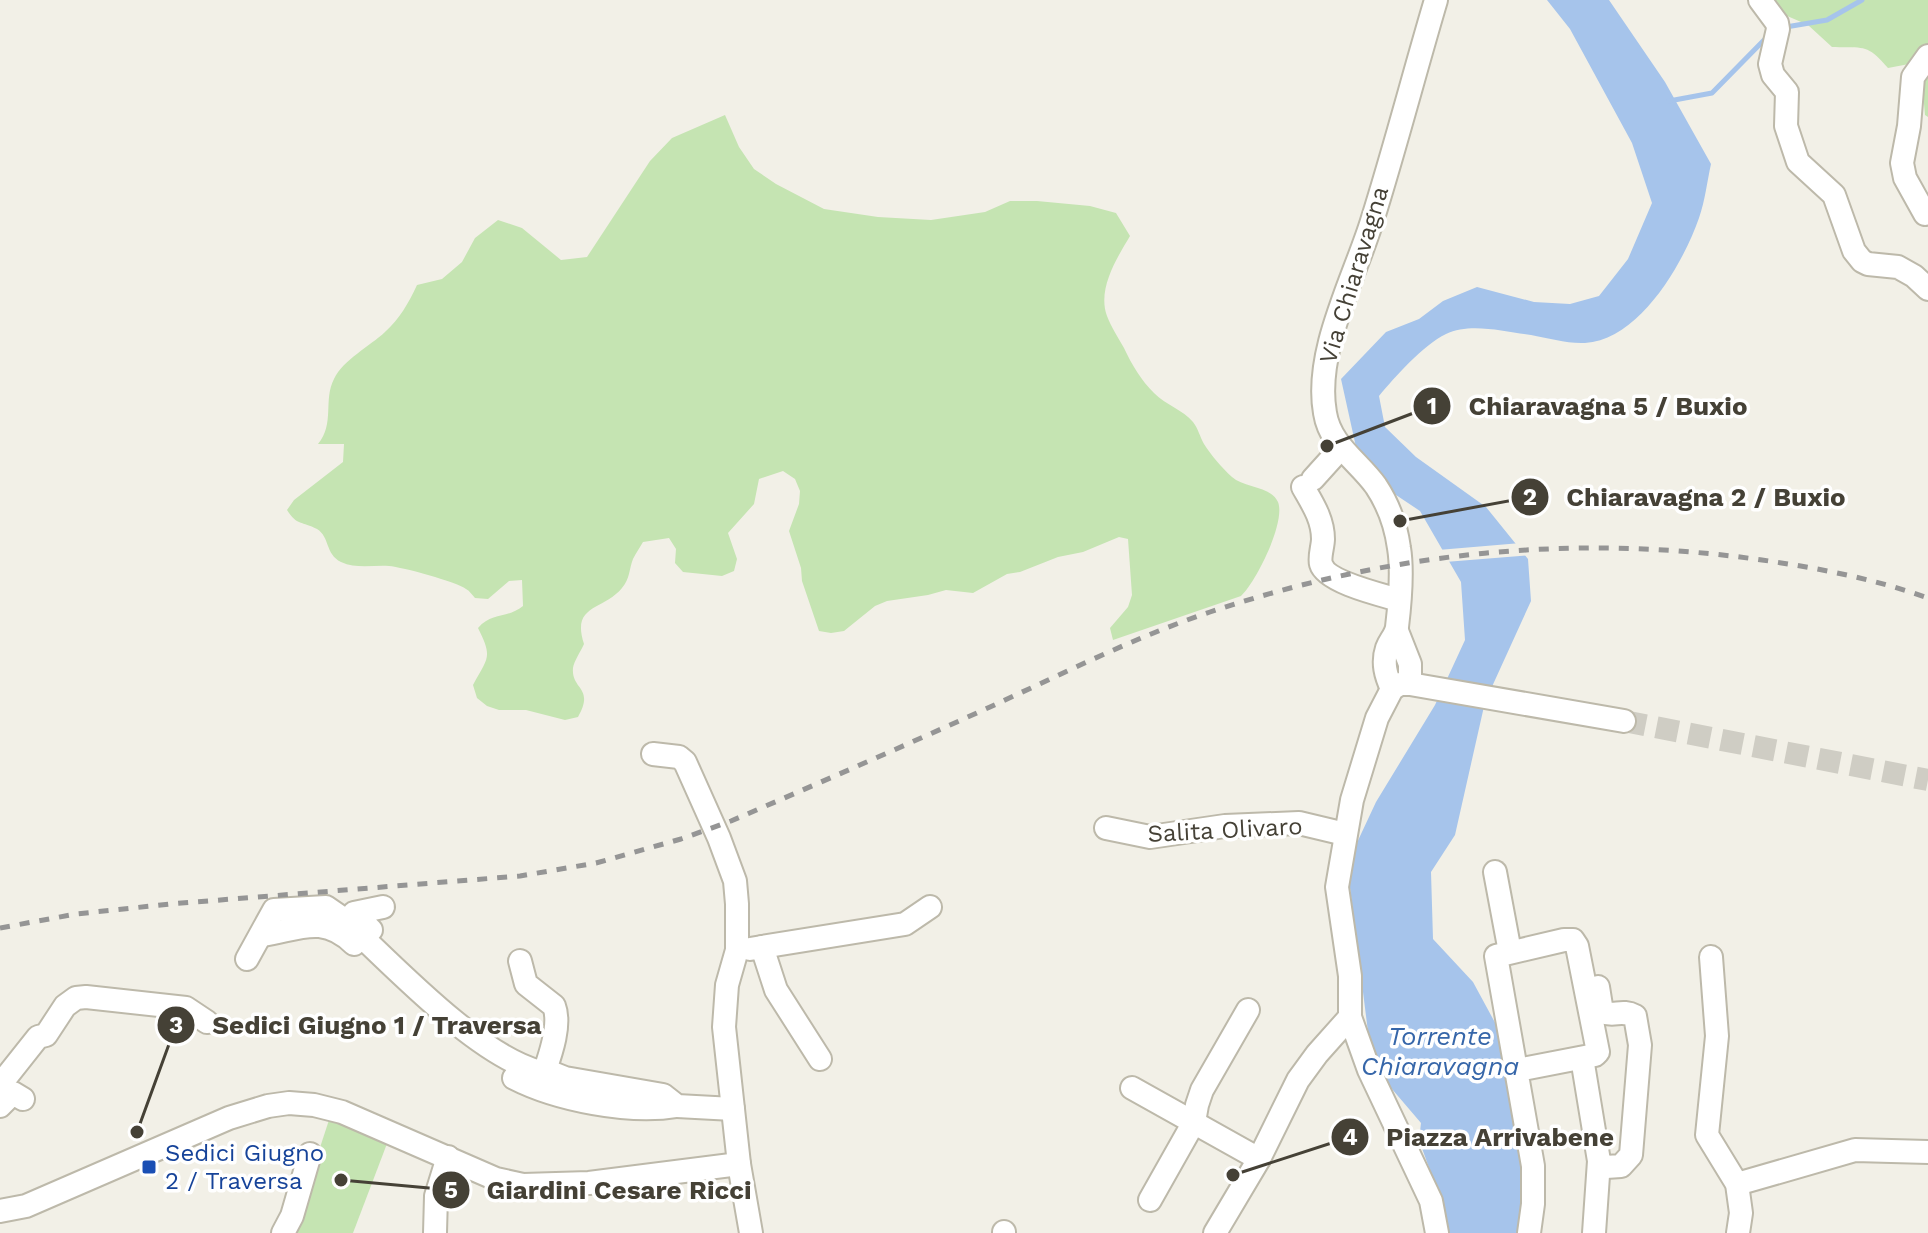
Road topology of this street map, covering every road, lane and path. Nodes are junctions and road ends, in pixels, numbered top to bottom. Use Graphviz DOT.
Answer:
graph roads {
  1 [pos="1436,0"];
  2 [pos="1760,0"];
  3 [pos="1928,56"];
  4 [pos="1925,214"];
  5 [pos="1928,289"];
  6 [pos="1341,448"];
  7 [pos="1399,600"];
  8 [pos="1410,686"];
  9 [pos="1624,721"];
  10 [pos="653,754"];
  11 [pos="1106,828"];
  12 [pos="1345,834"];
  13 [pos="1495,872"];
  14 [pos="383,907"];
  15 [pos="930,907"];
  16 [pos="263,935"];
  17 [pos="762,947"];
  18 [pos="1592,947"];
  19 [pos="737,950"];
  20 [pos="1510,952"];
  21 [pos="1711,957"];
  22 [pos="247,959"];
  23 [pos="520,961"];
  24 [pos="1248,1010"];
  25 [pos="1350,1017"];
  26 [pos="207,1022"];
  27 [pos="1582,1058"];
  28 [pos="820,1059"];
  29 [pos="545,1070"];
  30 [pos="1518,1070"];
  31 [pos="0,1085"];
  32 [pos="1132,1088"];
  33 [pos="23,1099"];
  34 [pos="0,1106"];
  35 [pos="677,1106"];
  36 [pos="733,1109"];
  37 [pos="1194,1122"];
  38 [pos="1928,1152"];
  39 [pos="310,1154"];
  40 [pos="448,1157"];
  41 [pos="1259,1159"];
  42 [pos="1599,1161"];
  43 [pos="739,1164"];
  44 [pos="1737,1184"];
  45 [pos="1150,1200"];
  46 [pos="0,1211"];
  47 [pos="750,1231"];
  48 [pos="283,1233"];
  49 [pos="435,1233"];
  50 [pos="1215,1233"];
  51 [pos="1437,1233"];
  52 [pos="1529,1233"];
  53 [pos="1594,1233"];
  54 [pos="1738,1233"];
  1 -- 6 [label="street, Via Chiaravagna"];
  2 -- 5 [label="street"];
  3 -- 4 [label="street"];
  6 -- 7 [label="street, Via Chiaravagna"];
  6 -- 7 [label="street"];
  7 -- 8 [label="street, Via Chiaravagna"];
  8 -- 9 [label="street"];
  8 -- 12 [label="street"];
  10 -- 19 [label="street"];
  11 -- 12 [label="street, Salita Olivaro"];
  12 -- 25 [label="street"];
  13 -- 20 [label="street"];
  14 -- 29 [label="street"];
  15 -- 17 [label="street"];
  16 -- 35 [label="street"];
  17 -- 19 [label="street"];
  17 -- 28 [label="street"];
  18 -- 42 [label="street"];
  19 -- 36 [label="street"];
  20 -- 27 [label="street"];
  20 -- 30 [label="street"];
  21 -- 44 [label="street"];
  22 -- 29 [label="street"];
  23 -- 29 [label="street"];
  24 -- 37 [label="street"];
  25 -- 41 [label="street"];
  25 -- 51 [label="street"];
  26 -- 31 [label="street"];
  27 -- 30 [label="street"];
  27 -- 42 [label="street"];
  29 -- 35 [label="street"];
  30 -- 52 [label="street"];
  32 -- 37 [label="street"];
  33 -- 34 [label="street"];
  35 -- 36 [label="street"];
  36 -- 43 [label="street"];
  37 -- 41 [label="street"];
  37 -- 45 [label="street"];
  38 -- 44 [label="street"];
  39 -- 48 [label="street"];
  40 -- 43 [label="street"];
  40 -- 46 [label="street"];
  40 -- 49 [label="street"];
  41 -- 50 [label="street"];
  42 -- 53 [label="street"];
  43 -- 47 [label="street"];
  44 -- 54 [label="street"];
}
